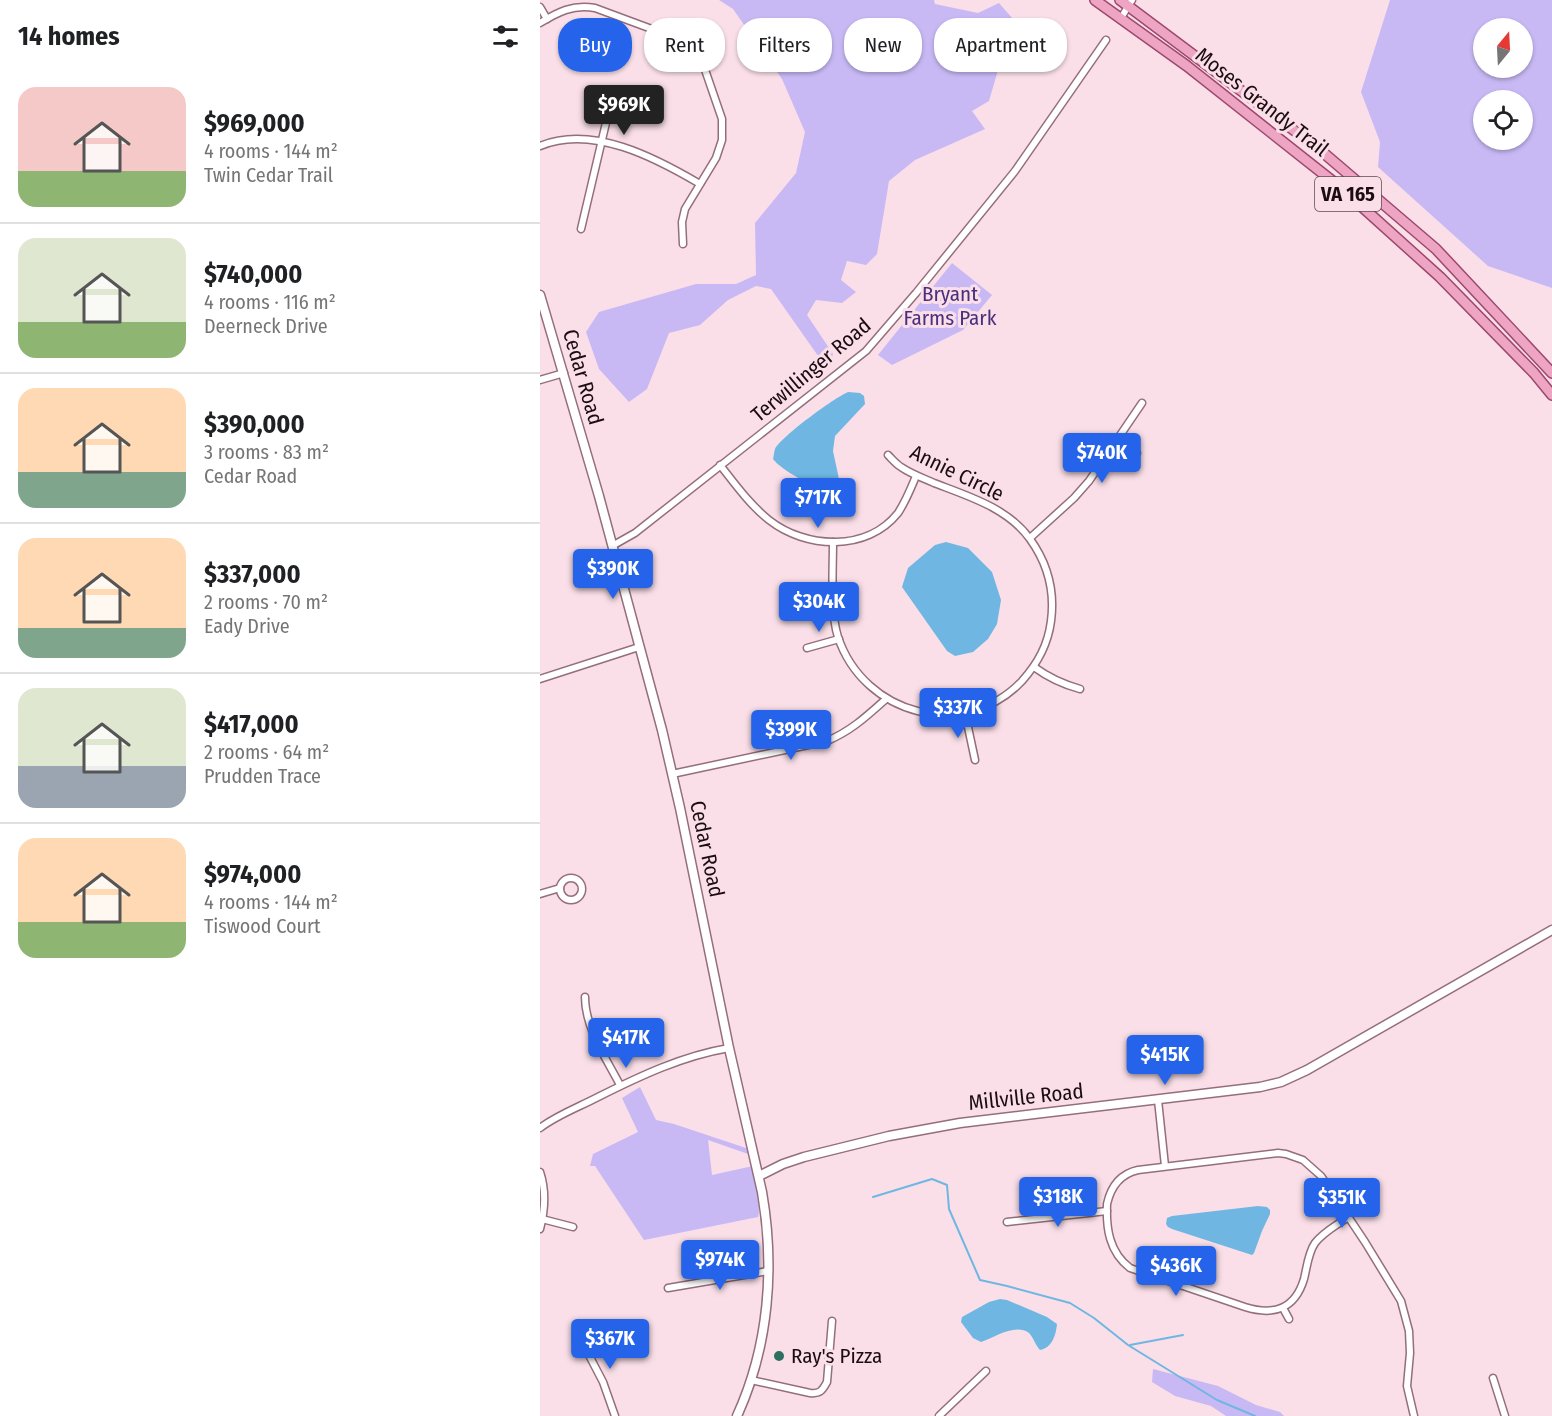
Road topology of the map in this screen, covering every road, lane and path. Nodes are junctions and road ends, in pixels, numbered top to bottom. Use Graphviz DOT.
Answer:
graph roads {
  1 [pos="1095,0"];
  2 [pos="1120,0"];
  3 [pos="1130,3"];
  4 [pos="540,7"];
  5 [pos="1121,18"];
  6 [pos="547,19"];
  7 [pos="540,23"];
  8 [pos="1106,40"];
  9 [pos="609,110"];
  10 [pos="602,142"];
  11 [pos="540,146"];
  12 [pos="700,184"];
  13 [pos="581,229"];
  14 [pos="683,244"];
  15 [pos="540,296"];
  16 [pos="564,373"];
  17 [pos="1552,373"];
  18 [pos="540,380"];
  19 [pos="1552,395"];
  20 [pos="1142,403"];
  21 [pos="1118,440"];
  22 [pos="1137,453"];
  23 [pos="888,455"];
  24 [pos="720,465"];
  25 [pos="916,476"];
  26 [pos="1029,538"];
  27 [pos="833,542"];
  28 [pos="612,546"];
  29 [pos="839,639"];
  30 [pos="639,647"];
  31 [pos="807,648"];
  32 [pos="1034,667"];
  33 [pos="540,679"];
  34 [pos="1080,689"];
  35 [pos="886,699"];
  36 [pos="965,713"];
  37 [pos="975,760"];
  38 [pos="672,774"];
  39 [pos="560,888"];
  40 [pos="540,894"];
  41 [pos="1552,930"];
  42 [pos="585,997"];
  43 [pos="729,1048"];
  44 [pos="620,1085"];
  45 [pos="1158,1100"];
  46 [pos="540,1128"];
  47 [pos="1165,1166"];
  48 [pos="540,1172"];
  49 [pos="759,1176"];
  50 [pos="1107,1211"];
  51 [pos="1348,1217"];
  52 [pos="542,1219"];
  53 [pos="1007,1222"];
  54 [pos="573,1227"];
  55 [pos="540,1228"];
  56 [pos="768,1271"];
  57 [pos="668,1288"];
  58 [pos="1283,1308"];
  59 [pos="1289,1319"];
  60 [pos="832,1321"];
  61 [pos="579,1336"];
  62 [pos="986,1371"];
  63 [pos="1493,1378"];
  64 [pos="751,1380"];
  65 [pos="615,1416"];
  66 [pos="737,1416"];
  67 [pos="939,1416"];
  68 [pos="1414,1416"];
  69 [pos="1505,1416"];
  1 -- 5 [label="main road, Moses Grandy Trail / VA 165"];
  2 -- 3 [label="main road, Moses Grandy Trail / VA 165"];
  3 -- 5 [label="street"];
  3 -- 17 [label="main road, Moses Grandy Trail / VA 165"];
  4 -- 6 [label="street"];
  5 -- 19 [label="main road, Moses Grandy Trail / VA 165"];
  6 -- 7 [label="street"];
  6 -- 12 [label="street"];
  8 -- 24 [label="street, Terwillinger Road"];
  9 -- 10 [label="street"];
  10 -- 11 [label="street"];
  10 -- 12 [label="street"];
  10 -- 13 [label="street"];
  12 -- 14 [label="street"];
  15 -- 16 [label="street, Cedar Road"];
  16 -- 18 [label="street"];
  16 -- 28 [label="street, Cedar Road"];
  20 -- 21 [label="street"];
  21 -- 22 [label="street"];
  21 -- 26 [label="street"];
  23 -- 25 [label="street, Annie Circle"];
  24 -- 27 [label="street"];
  24 -- 28 [label="street, Terwillinger Road"];
  25 -- 26 [label="street, Annie Circle"];
  25 -- 27 [label="street"];
  26 -- 32 [label="street, Annie Circle"];
  27 -- 29 [label="street, Annie Circle"];
  28 -- 30 [label="street, Cedar Road"];
  29 -- 31 [label="street"];
  29 -- 35 [label="street, Annie Circle"];
  30 -- 33 [label="street"];
  30 -- 38 [label="street, Cedar Road"];
  32 -- 34 [label="street"];
  32 -- 36 [label="street, Annie Circle"];
  35 -- 36 [label="street, Annie Circle"];
  35 -- 38 [label="street"];
  36 -- 37 [label="street"];
  38 -- 43 [label="street, Cedar Road"];
  39 -- 40 [label="street"];
  41 -- 45 [label="street, Millville Road"];
  42 -- 44 [label="street"];
  43 -- 44 [label="street"];
  43 -- 49 [label="street, Cedar Road"];
  44 -- 46 [label="street"];
  45 -- 47 [label="street"];
  45 -- 49 [label="street, Millville Road"];
  47 -- 50 [label="street"];
  47 -- 51 [label="street"];
  48 -- 52 [label="street"];
  49 -- 56 [label="street, Cedar Road"];
  50 -- 53 [label="street"];
  50 -- 58 [label="street"];
  51 -- 58 [label="street"];
  51 -- 68 [label="street"];
  52 -- 54 [label="street"];
  52 -- 55 [label="street"];
  56 -- 57 [label="street"];
  56 -- 64 [label="street, Cedar Road"];
  58 -- 59 [label="street"];
  60 -- 64 [label="street"];
  61 -- 65 [label="street"];
  62 -- 67 [label="street"];
  63 -- 69 [label="street"];
  64 -- 66 [label="street, Cedar Road"];
}
